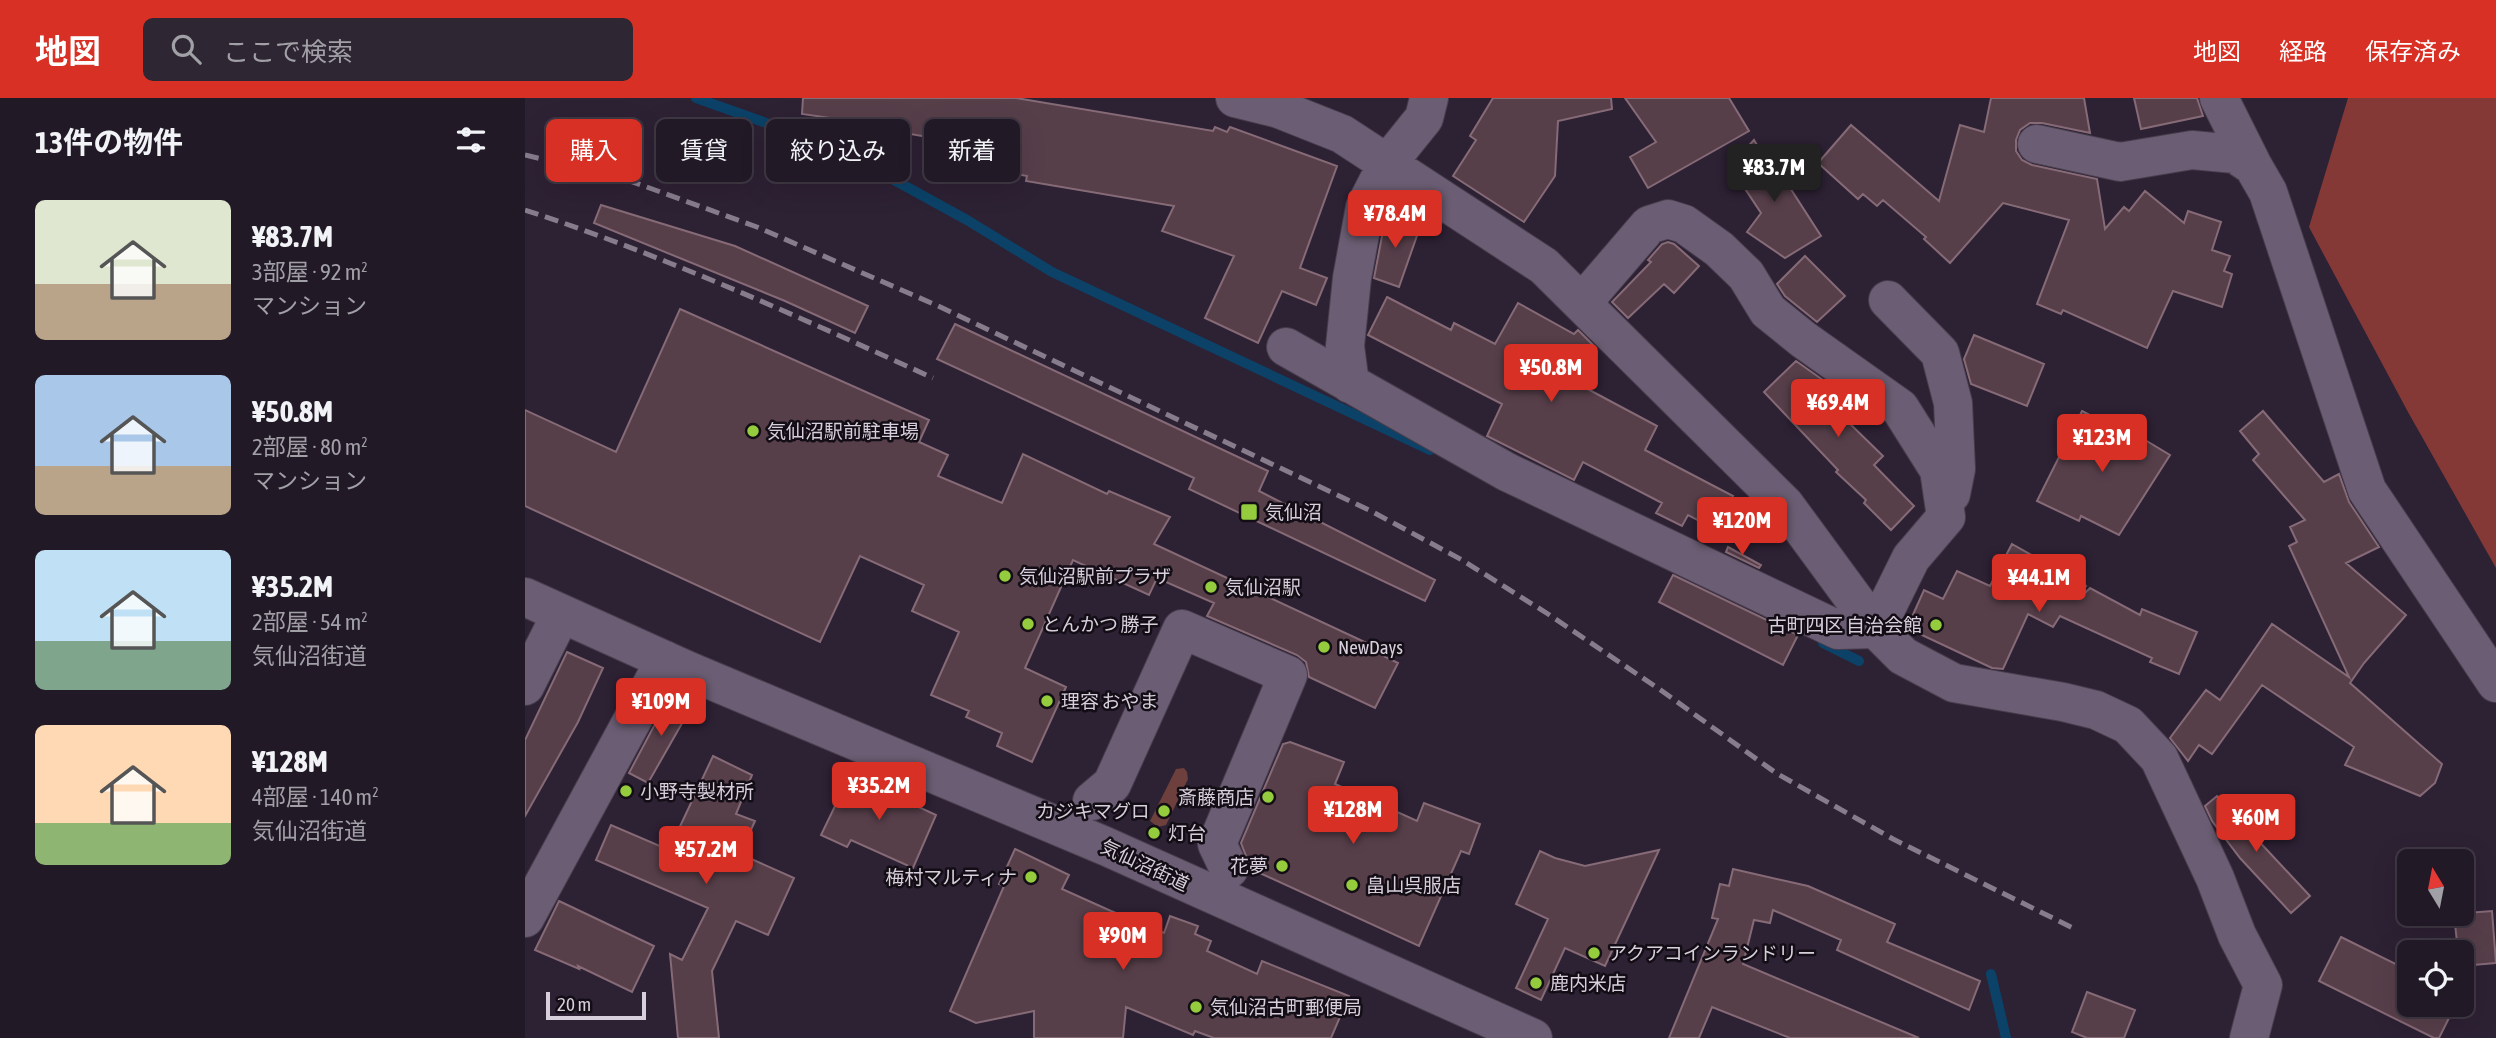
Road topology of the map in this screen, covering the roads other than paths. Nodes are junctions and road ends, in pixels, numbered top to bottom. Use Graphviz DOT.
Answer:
graph roads {
  1 [pos="1235,98"];
  2 [pos="1429,98"];
  3 [pos="2219,98"];
  4 [pos="2037,144"];
  5 [pos="1387,164"];
  6 [pos="2253,166"];
  7 [pos="1888,300"];
  8 [pos="1582,303"];
  9 [pos="1286,347"];
  10 [pos="1350,384"];
  11 [pos="1945,517"];
  12 [pos="525,597"];
  13 [pos="561,614"];
  14 [pos="1876,629"];
  15 [pos="666,660"];
  16 [pos="2496,683"];
  17 [pos="525,686"];
  18 [pos="1092,801"];
  19 [pos="1229,869"];
  20 [pos="525,918"];
  21 [pos="1533,1038"];
  22 [pos="2249,1038"];
  1 -- 5 [label="street"];
  2 -- 5 [label="street"];
  3 -- 6 [label="street"];
  4 -- 6 [label="street"];
  5 -- 8 [label="street"];
  5 -- 10 [label="street"];
  6 -- 16 [label="street"];
  7 -- 11 [label="street"];
  8 -- 11 [label="street"];
  8 -- 14 [label="street"];
  9 -- 10 [label="street"];
  10 -- 14 [label="street"];
  11 -- 14 [label="street"];
  12 -- 13 [label="street, 気仙沼街道"];
  13 -- 15 [label="street, 気仙沼街道"];
  13 -- 17 [label="street"];
  14 -- 22 [label="street"];
  15 -- 20 [label="street"];
  15 -- 21 [label="street, 気仙沼街道"];
  18 -- 19 [label="street"];
}
